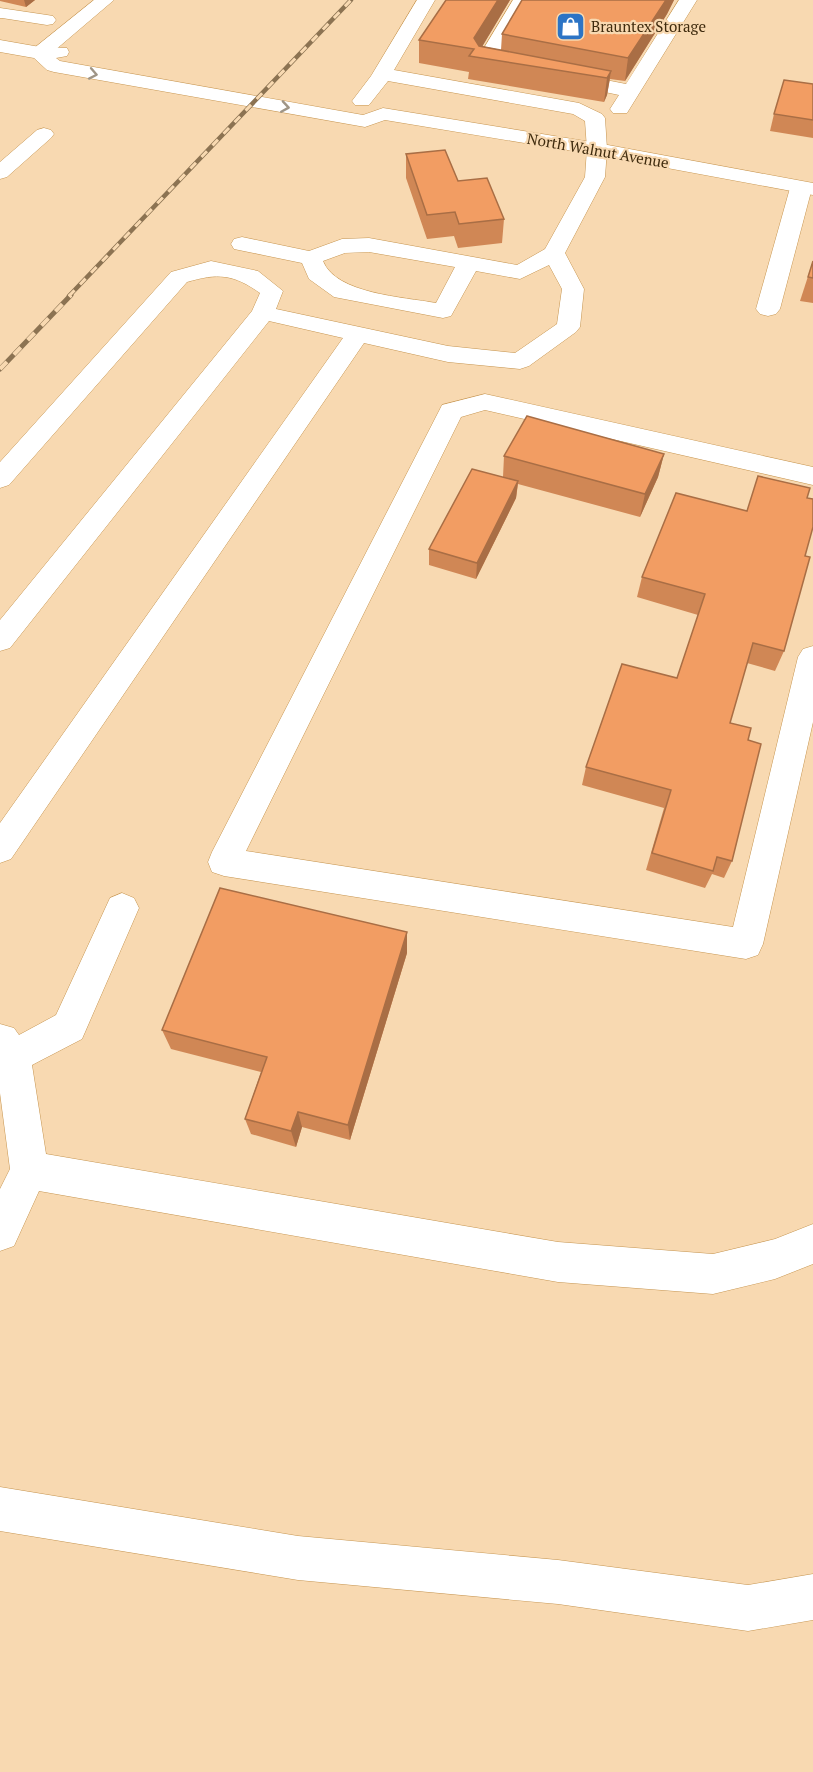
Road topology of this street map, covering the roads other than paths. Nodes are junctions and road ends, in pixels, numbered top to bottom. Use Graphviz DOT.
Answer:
graph roads {
  1 [pos="105,0"];
  2 [pos="426,0"];
  3 [pos="522,0"];
  4 [pos="688,0"];
  5 [pos="1,13"];
  6 [pos="47,20"];
  7 [pos="0,46"];
  8 [pos="75,50"];
  9 [pos="40,53"];
  10 [pos="383,74"];
  11 [pos="631,91"];
  12 [pos="341,97"];
  13 [pos="362,101"];
  14 [pos="383,114"];
  15 [pos="595,118"];
  16 [pos="44,134"];
  17 [pos="597,149"];
  18 [pos="0,173"];
  19 [pos="807,188"];
  20 [pos="242,243"];
  21 [pos="554,253"];
  22 [pos="311,258"];
  23 [pos="468,264"];
  24 [pos="768,309"];
  25 [pos="263,313"];
  26 [pos="357,334"];
  27 [pos="813,476"];
  28 [pos="0,479"];
  29 [pos="0,640"];
  30 [pos="813,657"];
  31 [pos="0,849"];
  32 [pos="122,908"];
  33 [pos="7,1047"];
  34 [pos="29,1170"];
  35 [pos="0,1232"];
  36 [pos="813,1244"];
  37 [pos="0,1509"];
  38 [pos="813,1597"];
  1 -- 9 [label="main road"];
  2 -- 10 [label="main road"];
  3 -- 11 [label="main road"];
  4 -- 11 [label="main road"];
  5 -- 6 [label="main road"];
  7 -- 9 [label="main road, North Walnut Avenue"];
  8 -- 9 [label="main road, North Walnut Avenue"];
  9 -- 14 [label="main road, North Walnut Avenue, one-way"];
  10 -- 13 [label="main road"];
  10 -- 15 [label="main road"];
  11 -- 15 [label="main road"];
  12 -- 13 [label="main road, North Walnut Avenue"];
  13 -- 14 [label="main road, North Walnut Avenue"];
  14 -- 17 [label="main road, North Walnut Avenue"];
  15 -- 17 [label="main road"];
  16 -- 18 [label="main road"];
  17 -- 19 [label="main road, North Walnut Avenue"];
  17 -- 21 [label="main road"];
  19 -- 24 [label="main road"];
  20 -- 22 [label="main road"];
  21 -- 23 [label="main road"];
  21 -- 26 [label="main road"];
  22 -- 23 [label="main road"];
  22 -- 23 [label="main road"];
  25 -- 26 [label="main road"];
  25 -- 28 [label="main road"];
  25 -- 29 [label="main road"];
  26 -- 31 [label="main road"];
  27 -- 30 [label="main road"];
  32 -- 33 [label="main road"];
  33 -- 34 [label="main road"];
  34 -- 35 [label="main road"];
  34 -- 36 [label="main road"];
  37 -- 38 [label="main road"];
}
